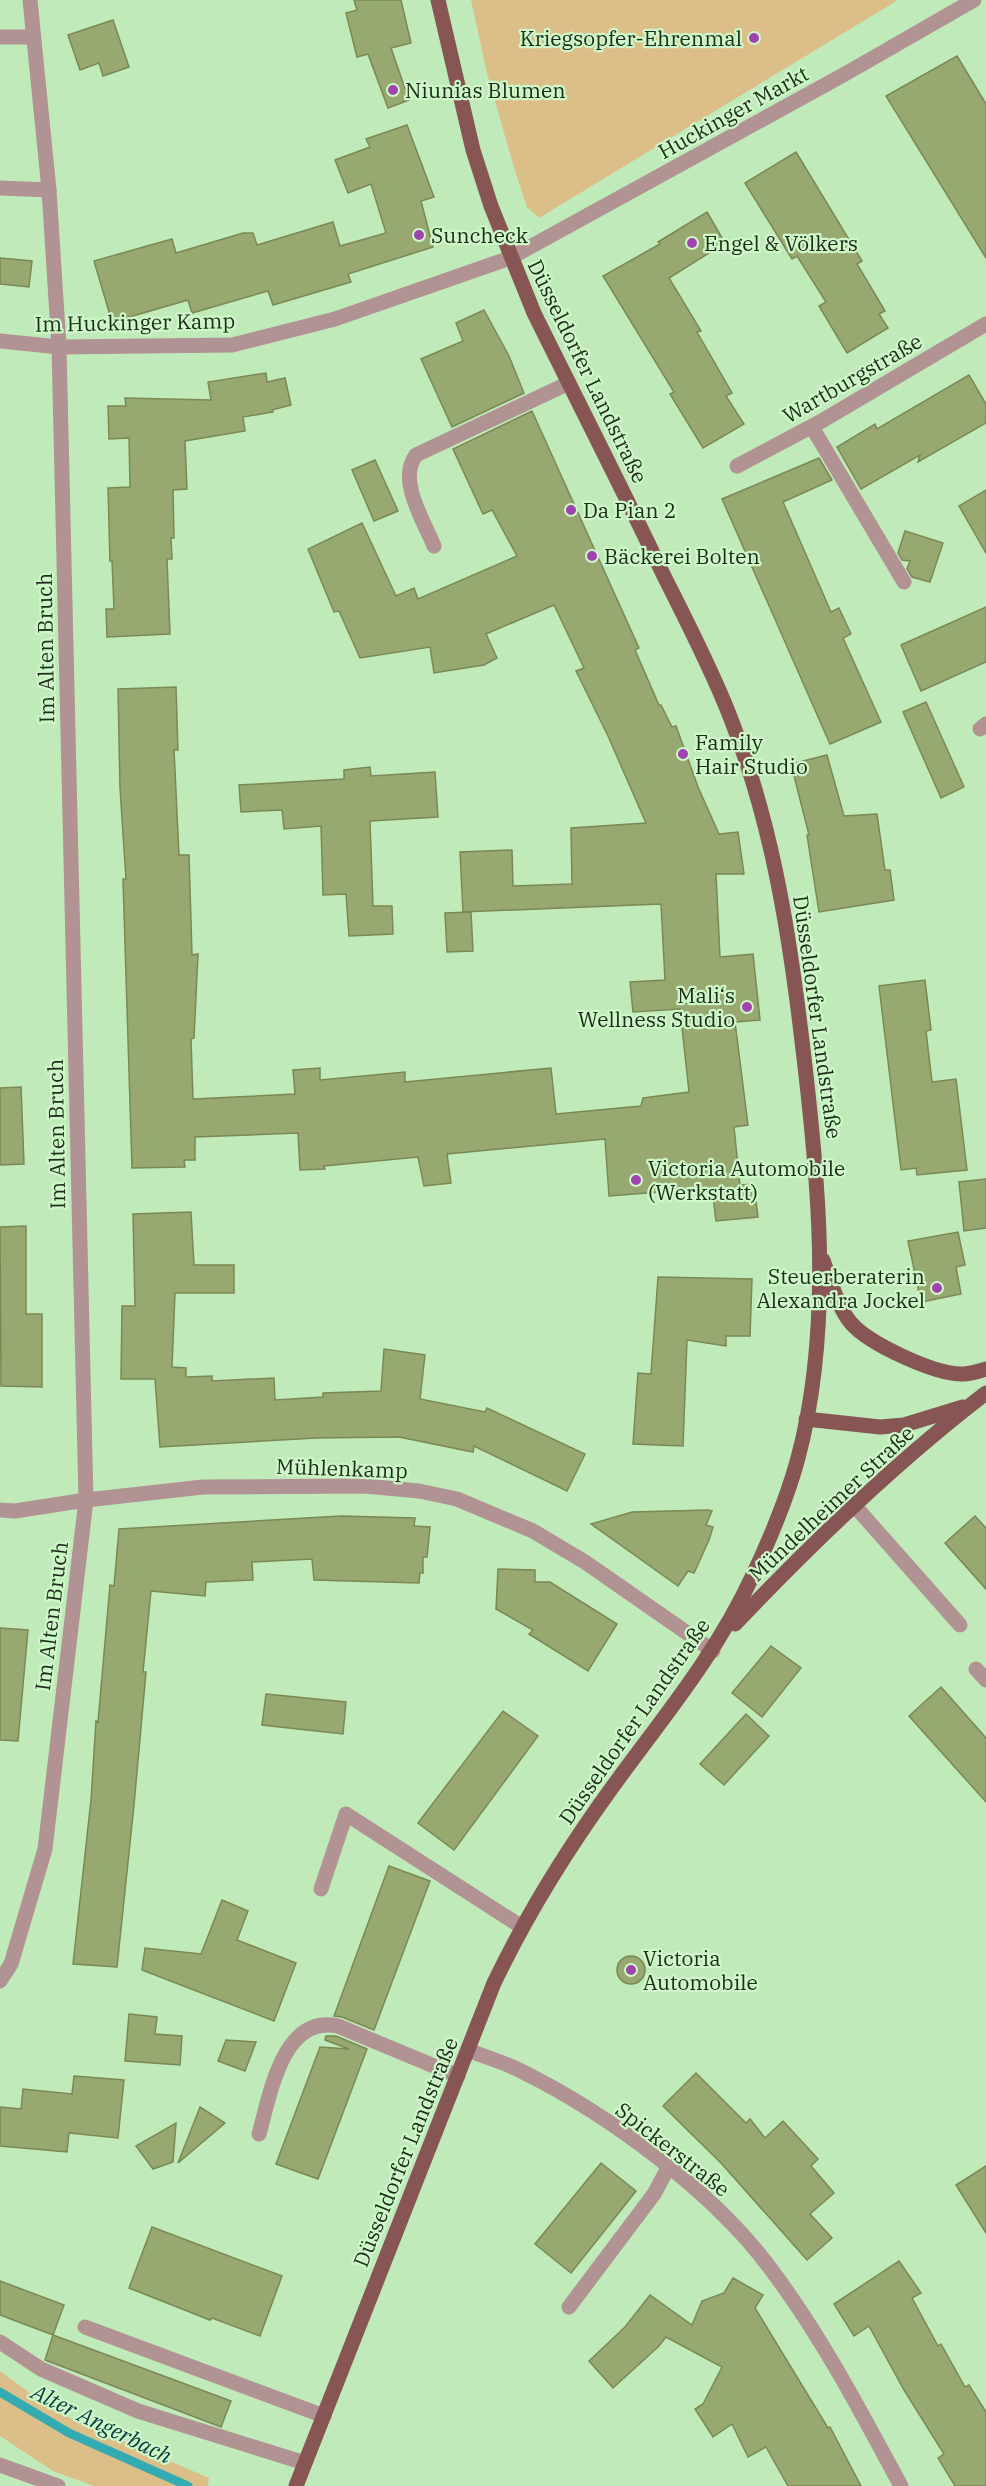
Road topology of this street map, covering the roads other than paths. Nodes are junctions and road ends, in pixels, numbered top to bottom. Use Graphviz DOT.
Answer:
graph roads {
  1 [pos="30,0"];
  2 [pos="438,0"];
  3 [pos="974,0"];
  4 [pos="0,37"];
  5 [pos="33,37"];
  6 [pos="0,188"];
  7 [pos="49,190"];
  8 [pos="510,258"];
  9 [pos="986,324"];
  10 [pos="0,341"];
  11 [pos="58,347"];
  12 [pos="569,383"];
  13 [pos="812,427"];
  14 [pos="737,466"];
  15 [pos="434,546"];
  16 [pos="904,582"];
  17 [pos="820,1251"];
  18 [pos="986,1369"];
  19 [pos="986,1393"];
  20 [pos="972,1404"];
  21 [pos="806,1419"];
  22 [pos="86,1500"];
  23 [pos="854,1505"];
  24 [pos="0,1510"];
  25 [pos="960,1625"];
  26 [pos="722,1636"];
  27 [pos="713,1651"];
  28 [pos="321,1889"];
  29 [pos="522,1927"];
  30 [pos="0,1981"];
  31 [pos="468,2050"];
  32 [pos="458,2076"];
  33 [pos="259,2133"];
  34 [pos="668,2168"];
  35 [pos="569,2307"];
  36 [pos="86,2327"];
  37 [pos="0,2342"];
  38 [pos="324,2416"];
  39 [pos="305,2463"];
  40 [pos="0,2465"];
  41 [pos="58,2486"];
  42 [pos="296,2486"];
  43 [pos="901,2486"];
  1 -- 5 [label="street, Im Alten Bruch"];
  2 -- 8 [label="main road, Düsseldorfer Landstraße"];
  3 -- 8 [label="street, Huckinger Markt"];
  4 -- 5 [label="street"];
  5 -- 7 [label="street, Im Alten Bruch"];
  6 -- 7 [label="street"];
  7 -- 11 [label="street, Im Alten Bruch"];
  8 -- 11 [label="street, Im Huckinger Kamp"];
  8 -- 12 [label="main road, Düsseldorfer Landstraße"];
  9 -- 13 [label="street, Wartburgstraße"];
  10 -- 11 [label="street, Im Huckinger Kamp"];
  11 -- 22 [label="street, Im Alten Bruch"];
  12 -- 15 [label="street"];
  12 -- 17 [label="main road, Düsseldorfer Landstraße"];
  13 -- 14 [label="street, Wartburgstraße"];
  13 -- 16 [label="street"];
  17 -- 18 [label="main road"];
  17 -- 21 [label="main road, Düsseldorfer Landstraße"];
  19 -- 20 [label="main road, Mündelheimer Straße"];
  20 -- 21 [label="main road, Mündelheimer Straße"];
  20 -- 23 [label="main road, Mündelheimer Straße"];
  21 -- 26 [label="main road, Düsseldorfer Landstraße"];
  22 -- 24 [label="street, Mühlenkamp"];
  22 -- 27 [label="street, Mühlenkamp"];
  22 -- 30 [label="street, Im Alten Bruch"];
  23 -- 25 [label="street"];
  23 -- 26 [label="main road, Mündelheimer Straße"];
  26 -- 27 [label="main road, Düsseldorfer Landstraße"];
  27 -- 29 [label="main road, Düsseldorfer Landstraße"];
  28 -- 29 [label="street"];
  29 -- 31 [label="main road, Düsseldorfer Landstraße"];
  31 -- 32 [label="main road, Düsseldorfer Landstraße"];
  31 -- 34 [label="street, Spickerstraße"];
  32 -- 33 [label="street"];
  32 -- 38 [label="main road, Düsseldorfer Landstraße"];
  34 -- 35 [label="street"];
  34 -- 43 [label="street, Spickerstraße"];
  36 -- 38 [label="street"];
  37 -- 39 [label="street"];
  38 -- 39 [label="main road, Düsseldorfer Landstraße"];
  39 -- 42 [label="main road, Düsseldorfer Landstraße"];
  40 -- 41 [label="street"];
}
